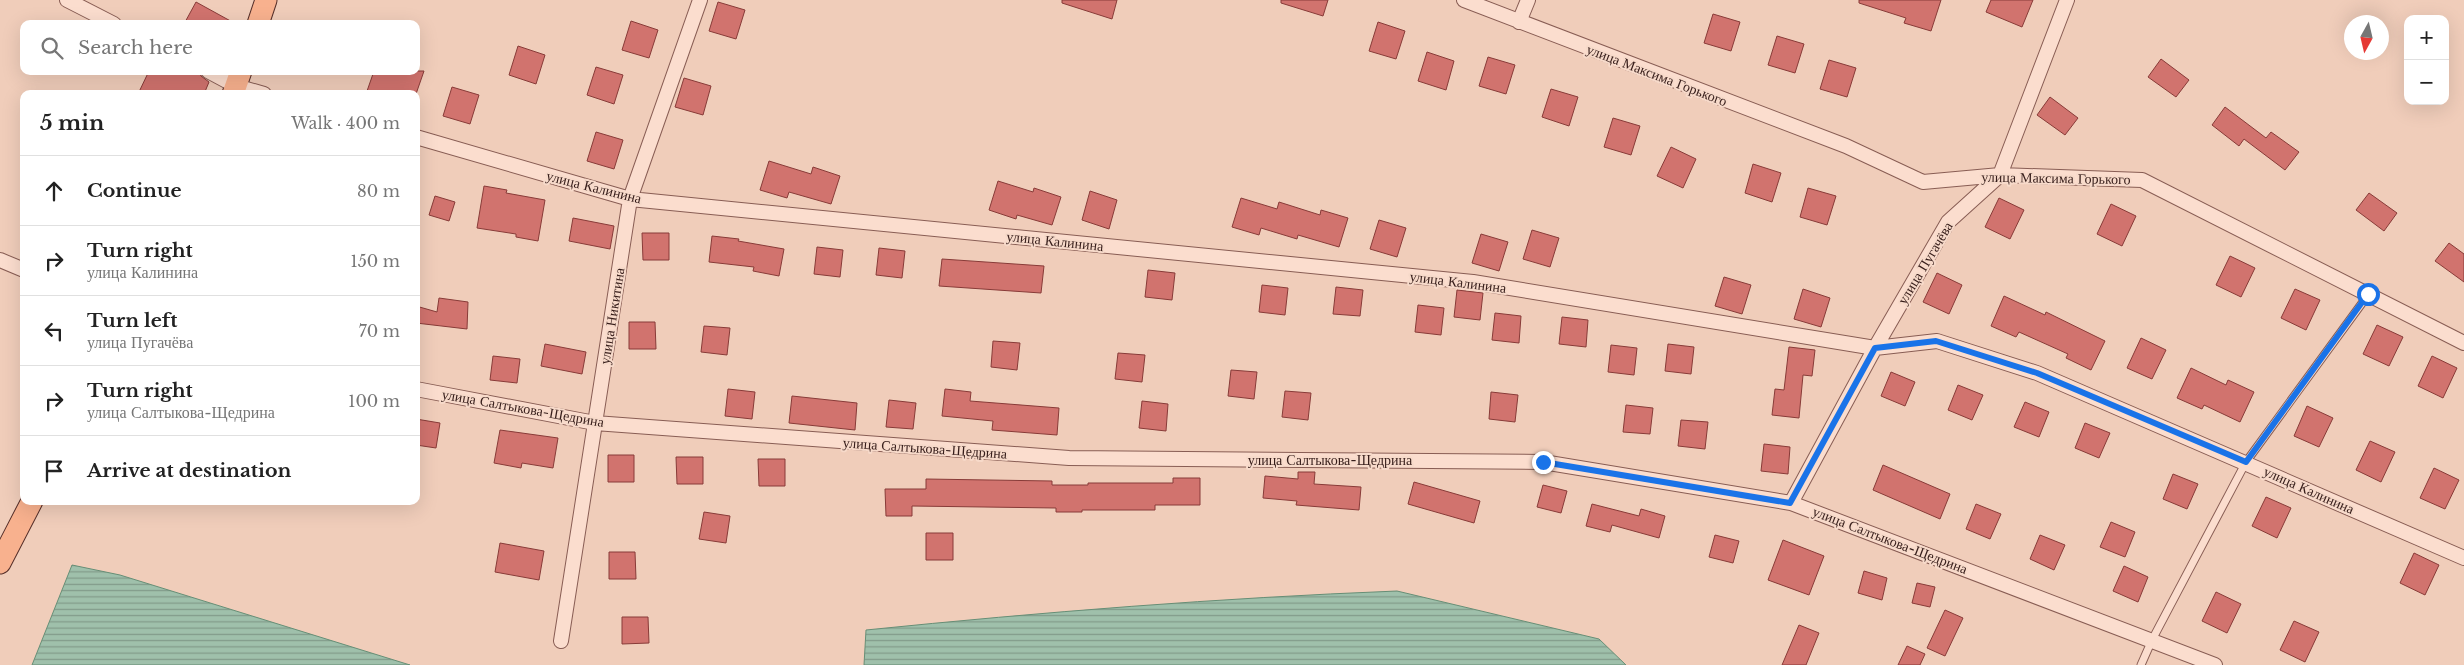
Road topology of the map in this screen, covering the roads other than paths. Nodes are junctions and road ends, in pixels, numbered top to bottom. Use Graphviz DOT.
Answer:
graph roads {
  1 [pos="67,0"];
  2 [pos="266,0"];
  3 [pos="700,0"];
  4 [pos="1464,0"];
  5 [pos="1528,0"];
  6 [pos="2067,0"];
  7 [pos="106,20"];
  8 [pos="259,20"];
  9 [pos="1519,22"];
  10 [pos="217,75"];
  11 [pos="237,84"];
  12 [pos="253,90"];
  13 [pos="420,138"];
  14 [pos="2000,175"];
  15 [pos="630,199"];
  16 [pos="0,260"];
  17 [pos="20,268"];
  18 [pos="2368,294"];
  19 [pos="2464,343"];
  20 [pos="1875,348"];
  21 [pos="420,390"];
  22 [pos="595,423"];
  23 [pos="2246,462"];
  24 [pos="1790,503"];
  25 [pos="30,505"];
  26 [pos="2464,558"];
  27 [pos="0,563"];
  28 [pos="2152,640"];
  29 [pos="561,641"];
  30 [pos="2142,665"];
  31 [pos="2215,665"];
  1 -- 7 [label="street"];
  2 -- 8 [label="main road"];
  3 -- 15 [label="street, улица Никитина"];
  4 -- 9 [label="street, улица Максима Горького"];
  5 -- 9 [label="street"];
  6 -- 14 [label="street, улица Пугачёва"];
  9 -- 14 [label="street, улица Максима Горького"];
  10 -- 11 [label="street"];
  11 -- 12 [label="street"];
  13 -- 15 [label="street, улица Калинина"];
  14 -- 18 [label="street, улица Максима Горького"];
  14 -- 20 [label="street, улица Пугачёва"];
  15 -- 20 [label="street, улица Калинина"];
  15 -- 22 [label="street, улица Никитина"];
  16 -- 17 [label="street"];
  18 -- 19 [label="street, улица Максима Горького"];
  18 -- 23 [label="lane"];
  20 -- 23 [label="street, улица Калинина"];
  20 -- 24 [label="street, улица Пугачёва"];
  21 -- 22 [label="street, улица Салтыкова-Щедрина"];
  22 -- 24 [label="street, улица Салтыкова-Щедрина"];
  22 -- 29 [label="street, улица Никитина"];
  23 -- 26 [label="street, улица Калинина"];
  23 -- 28 [label="lane"];
  24 -- 28 [label="street, улица Салтыкова-Щедрина"];
  25 -- 27 [label="main road"];
  28 -- 30 [label="lane"];
  28 -- 31 [label="street, улица Салтыкова-Щедрина"];
}
